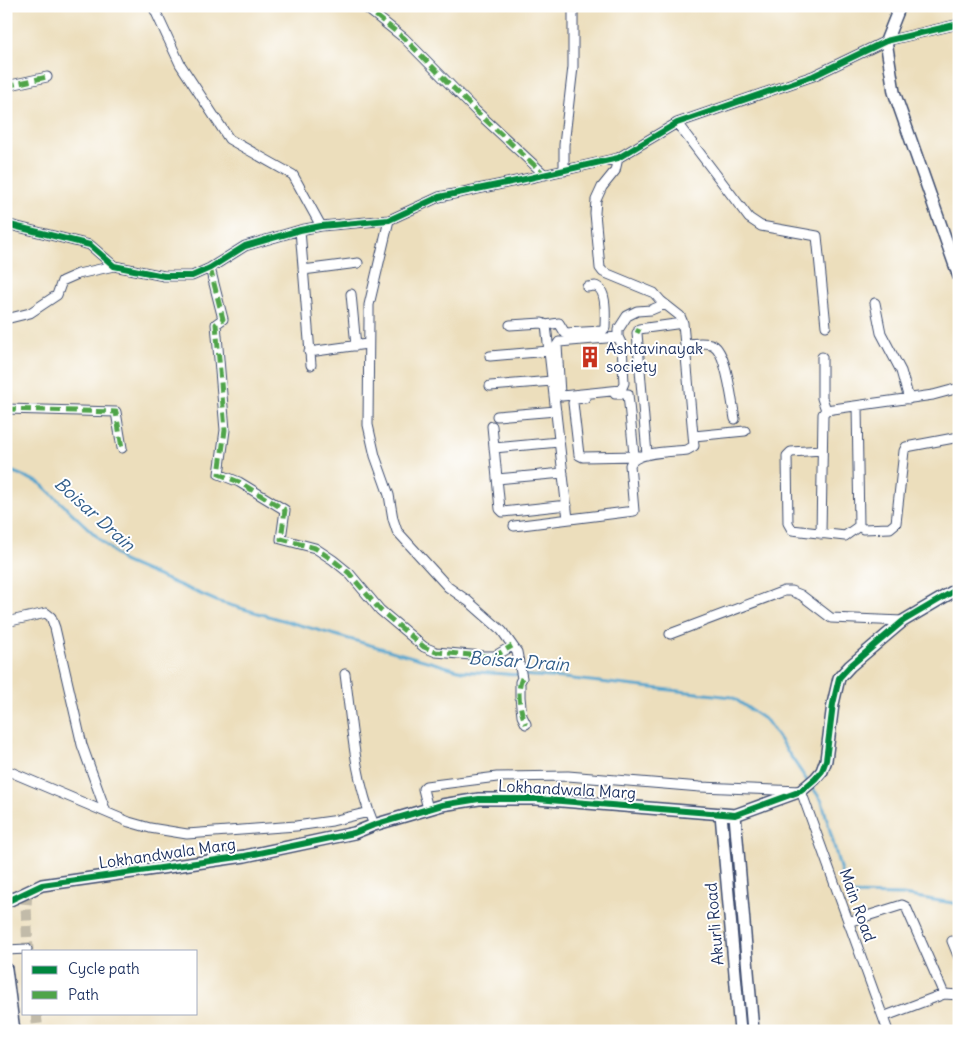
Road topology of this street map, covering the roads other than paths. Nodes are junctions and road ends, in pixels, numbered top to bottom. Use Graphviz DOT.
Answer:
graph roads {
  1 [pos="152,6"];
  2 [pos="364,6"];
  3 [pos="573,6"];
  4 [pos="900,6"];
  5 [pos="959,24"];
  6 [pos="886,42"];
  7 [pos="47,77"];
  8 [pos="6,86"];
  9 [pos="677,123"];
  10 [pos="618,158"];
  11 [pos="564,171"];
  12 [pos="545,175"];
  13 [pos="389,220"];
  14 [pos="6,224"];
  15 [pos="321,226"];
  16 [pos="300,230"];
  17 [pos="358,263"];
  18 [pos="114,266"];
  19 [pos="210,268"];
  20 [pos="303,270"];
  21 [pos="959,277"];
  22 [pos="587,287"];
  23 [pos="351,294"];
  24 [pos="665,304"];
  25 [pos="875,304"];
  26 [pos="369,317"];
  27 [pos="6,319"];
  28 [pos="354,319"];
  29 [pos="683,323"];
  30 [pos="510,325"];
  31 [pos="546,325"];
  32 [pos="620,326"];
  33 [pos="826,326"];
  34 [pos="605,328"];
  35 [pos="618,337"];
  36 [pos="367,344"];
  37 [pos="685,344"];
  38 [pos="356,346"];
  39 [pos="548,351"];
  40 [pos="309,352"];
  41 [pos="490,356"];
  42 [pos="822,357"];
  43 [pos="310,365"];
  44 [pos="552,381"];
  45 [pos="490,386"];
  46 [pos="959,388"];
  47 [pos="909,399"];
  48 [pos="857,406"];
  49 [pos="6,409"];
  50 [pos="826,410"];
  51 [pos="556,411"];
  52 [pos="497,416"];
  53 [pos="735,419"];
  54 [pos="492,426"];
  55 [pos="745,431"];
  56 [pos="694,436"];
  57 [pos="959,437"];
  58 [pos="559,442"];
  59 [pos="122,448"];
  60 [pos="494,448"];
  61 [pos="822,450"];
  62 [pos="640,455"];
  63 [pos="563,473"];
  64 [pos="497,480"];
  65 [pos="567,505"];
  66 [pos="568,519"];
  67 [pos="514,526"];
  68 [pos="859,526"];
  69 [pos="820,534"];
  70 [pos="959,588"];
  71 [pos="904,621"];
  72 [pos="6,622"];
  73 [pos="670,634"];
  74 [pos="514,649"];
  75 [pos="345,674"];
  76 [pos="526,724"];
  77 [pos="6,770"];
  78 [pos="802,790"];
  79 [pos="428,809"];
  80 [pos="106,812"];
  81 [pos="369,812"];
  82 [pos="720,814"];
  83 [pos="735,815"];
  84 [pos="374,825"];
  85 [pos="6,902"];
  86 [pos="848,922"];
  87 [pos="952,940"];
  88 [pos="27,949"];
  89 [pos="6,950"];
  90 [pos="959,958"];
  91 [pos="6,969"];
  92 [pos="944,994"];
  93 [pos="958,995"];
  94 [pos="883,1017"];
  95 [pos="14,1031"];
  96 [pos="740,1031"];
  97 [pos="753,1031"];
  98 [pos="888,1031"];
  1 -- 15 [label="street"];
  2 -- 12 [label="street"];
  3 -- 11 [label="street"];
  4 -- 6 [label="street"];
  5 -- 6 [label="street"];
  6 -- 9 [label="street"];
  6 -- 21 [label="street"];
  7 -- 8 [label="street"];
  9 -- 10 [label="street"];
  9 -- 33 [label="street"];
  10 -- 11 [label="street"];
  10 -- 24 [label="street"];
  11 -- 12 [label="street"];
  12 -- 13 [label="street"];
  13 -- 15 [label="street"];
  13 -- 26 [label="street"];
  14 -- 18 [label="street"];
  15 -- 16 [label="street"];
  16 -- 19 [label="street"];
  16 -- 20 [label="street"];
  17 -- 20 [label="street"];
  18 -- 19 [label="street"];
  18 -- 27 [label="street"];
  19 -- 74 [label="street"];
  20 -- 40 [label="street"];
  22 -- 34 [label="street"];
  23 -- 28 [label="street"];
  24 -- 29 [label="street"];
  24 -- 32 [label="street"];
  25 -- 47 [label="street"];
  26 -- 28 [label="street"];
  26 -- 36 [label="street"];
  28 -- 38 [label="street"];
  29 -- 37 [label="street"];
  29 -- 62 [label="street"];
  30 -- 31 [label="street"];
  31 -- 34 [label="street"];
  31 -- 39 [label="street"];
  32 -- 34 [label="street"];
  32 -- 35 [label="street"];
  35 -- 35 [label="street"];
  36 -- 38 [label="street"];
  36 -- 74 [label="street"];
  37 -- 53 [label="street"];
  37 -- 56 [label="street"];
  38 -- 40 [label="street"];
  39 -- 41 [label="street"];
  39 -- 44 [label="street"];
  40 -- 43 [label="street"];
  42 -- 50 [label="street"];
  44 -- 45 [label="street"];
  44 -- 51 [label="street"];
  46 -- 47 [label="street"];
  47 -- 48 [label="street"];
  48 -- 50 [label="street"];
  48 -- 68 [label="street"];
  49 -- 59 [label="street"];
  50 -- 61 [label="street"];
  51 -- 52 [label="street"];
  51 -- 58 [label="street"];
  54 -- 60 [label="street"];
  55 -- 56 [label="street"];
  56 -- 62 [label="street"];
  57 -- 68 [label="street"];
  58 -- 60 [label="street"];
  58 -- 63 [label="street"];
  60 -- 64 [label="street"];
  61 -- 69 [label="street"];
  61 -- 69 [label="street"];
  62 -- 62 [label="street"];
  62 -- 66 [label="street"];
  63 -- 64 [label="street"];
  63 -- 65 [label="street"];
  64 -- 65 [label="street"];
  65 -- 66 [label="street"];
  66 -- 67 [label="street"];
  68 -- 69 [label="street"];
  70 -- 71 [label="street, Lokhandwala Marg"];
  71 -- 73 [label="street"];
  71 -- 78 [label="street, Lokhandwala Marg"];
  72 -- 80 [label="street"];
  74 -- 76 [label="street"];
  75 -- 81 [label="street"];
  77 -- 80 [label="street"];
  78 -- 79 [label="street"];
  78 -- 83 [label="street, Lokhandwala Marg"];
  78 -- 86 [label="street, Main Road"];
  79 -- 82 [label="street, Lokhandwala Marg"];
  79 -- 84 [label="street, Lokhandwala Marg"];
  80 -- 81 [label="street"];
  81 -- 84 [label="street"];
  82 -- 83 [label="street, Lokhandwala Marg"];
  82 -- 96 [label="street, Akurli Road"];
  83 -- 97 [label="street, Akurli Road"];
  84 -- 85 [label="street, Lokhandwala Marg"];
  86 -- 92 [label="street"];
  86 -- 94 [label="street, Main Road"];
  87 -- 90 [label="street"];
  88 -- 89 [label="street"];
  91 -- 95 [label="street"];
  92 -- 93 [label="street"];
  92 -- 94 [label="street"];
  94 -- 98 [label="street, Main Road"];
}
